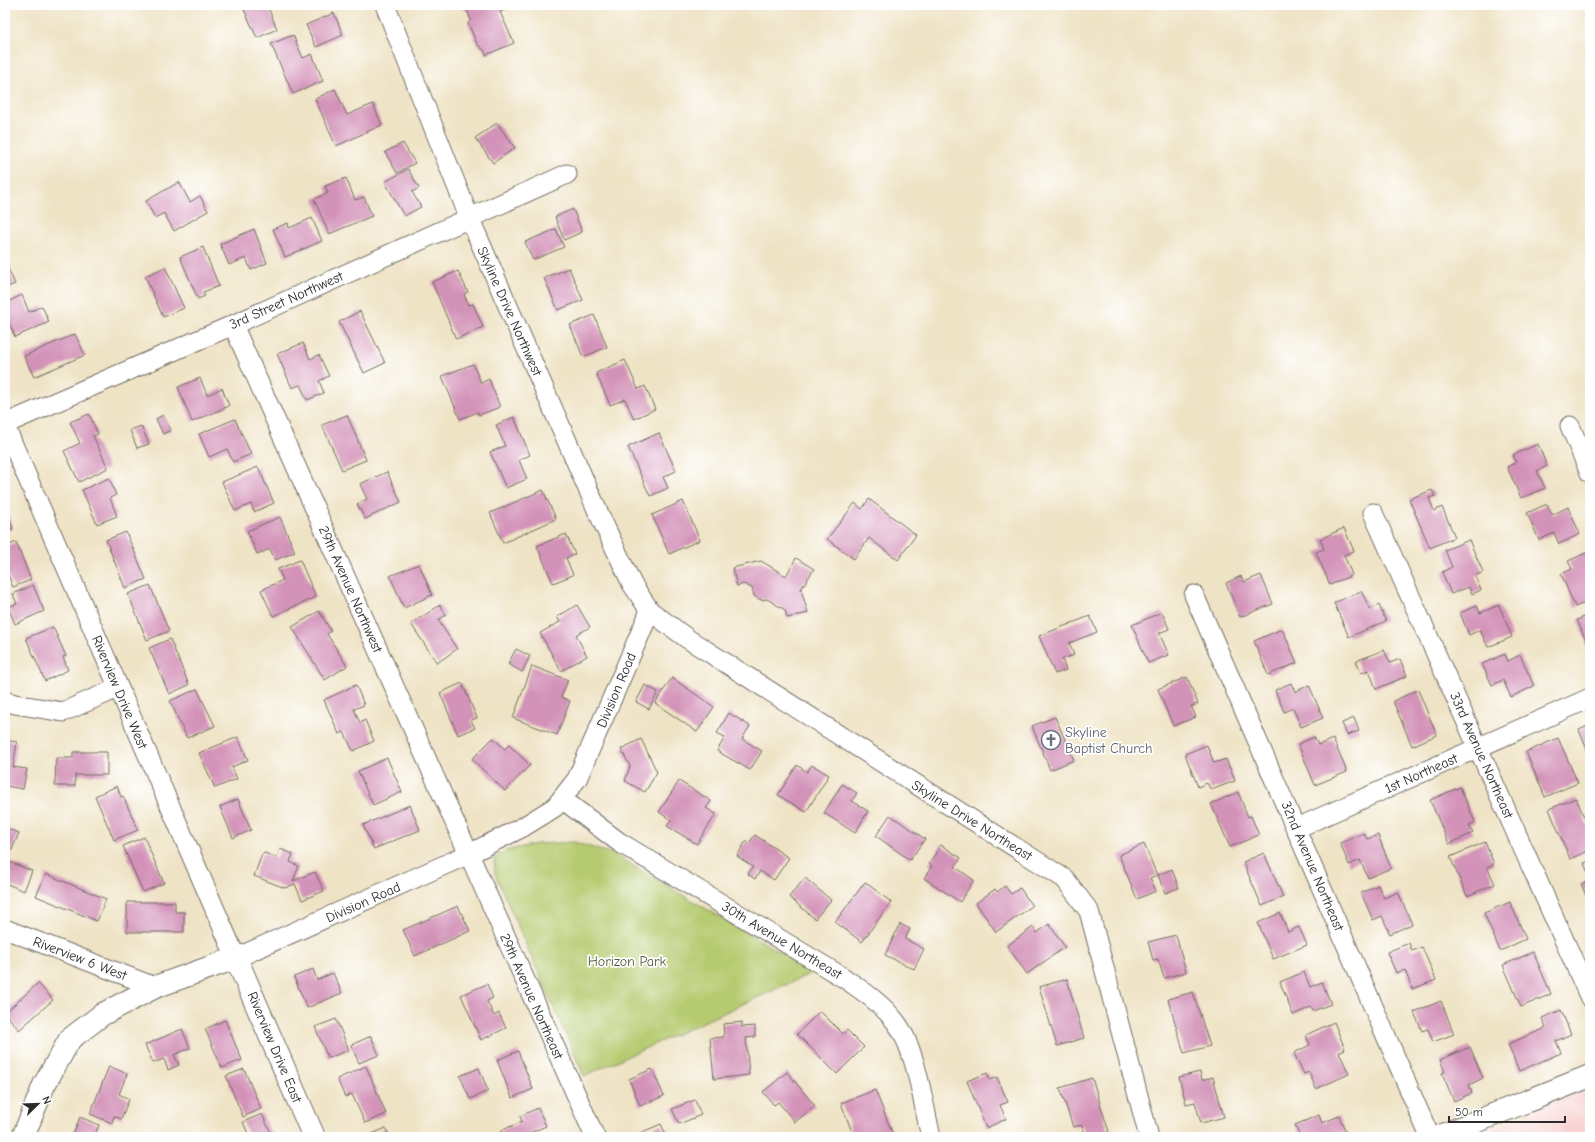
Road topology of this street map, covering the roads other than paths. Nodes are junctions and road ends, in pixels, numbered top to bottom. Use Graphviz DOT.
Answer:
graph roads {
  1 [pos="385,5"];
  2 [pos="567,174"];
  3 [pos="469,217"];
  4 [pos="233,325"];
  5 [pos="5,425"];
  6 [pos="1570,426"];
  7 [pos="1590,473"];
  8 [pos="1373,513"];
  9 [pos="1194,595"];
  10 [pos="650,611"];
  11 [pos="118,688"];
  12 [pos="1590,698"];
  13 [pos="5,701"];
  14 [pos="1478,748"];
  15 [pos="562,799"];
  16 [pos="1297,828"];
  17 [pos="469,854"];
  18 [pos="5,930"];
  19 [pos="236,958"];
  20 [pos="155,987"];
  21 [pos="1590,998"];
  22 [pos="1590,1076"];
  23 [pos="23,1137"];
  24 [pos="314,1137"];
  25 [pos="595,1137"];
  26 [pos="931,1137"];
  27 [pos="1149,1137"];
  28 [pos="1430,1137"];
  29 [pos="1438,1137"];
  1 -- 3 [label="street, Skyline Drive Northwest"];
  2 -- 3 [label="street, 3rd Street Northwest"];
  3 -- 4 [label="street, 3rd Street Northwest"];
  3 -- 10 [label="street, Skyline Drive Northwest"];
  4 -- 5 [label="street, 3rd Street Northwest"];
  4 -- 17 [label="street, 29th Avenue Northwest"];
  5 -- 11 [label="street, Riverview Drive West"];
  6 -- 7 [label="street"];
  8 -- 14 [label="street, 33rd Avenue Northeast"];
  9 -- 16 [label="street, 32nd Avenue Northeast"];
  10 -- 15 [label="street, Division Road"];
  10 -- 27 [label="street, Skyline Drive Northeast"];
  11 -- 13 [label="street"];
  11 -- 19 [label="street, Riverview Drive West"];
  12 -- 14 [label="street, 1st Northeast"];
  14 -- 16 [label="street, 1st Northeast"];
  14 -- 21 [label="street, 33rd Avenue Northeast"];
  15 -- 17 [label="street, Division Road"];
  15 -- 26 [label="street, 30th Avenue Northeast"];
  16 -- 28 [label="street, 32nd Avenue Northeast"];
  17 -- 19 [label="street, Division Road"];
  17 -- 25 [label="street, 29th Avenue Northeast"];
  18 -- 20 [label="street, Riverview 6 West"];
  19 -- 20 [label="street, Division Road"];
  19 -- 24 [label="street, Riverview Drive East"];
  20 -- 23 [label="street, Division Road"];
  22 -- 29 [label="street"];
}
